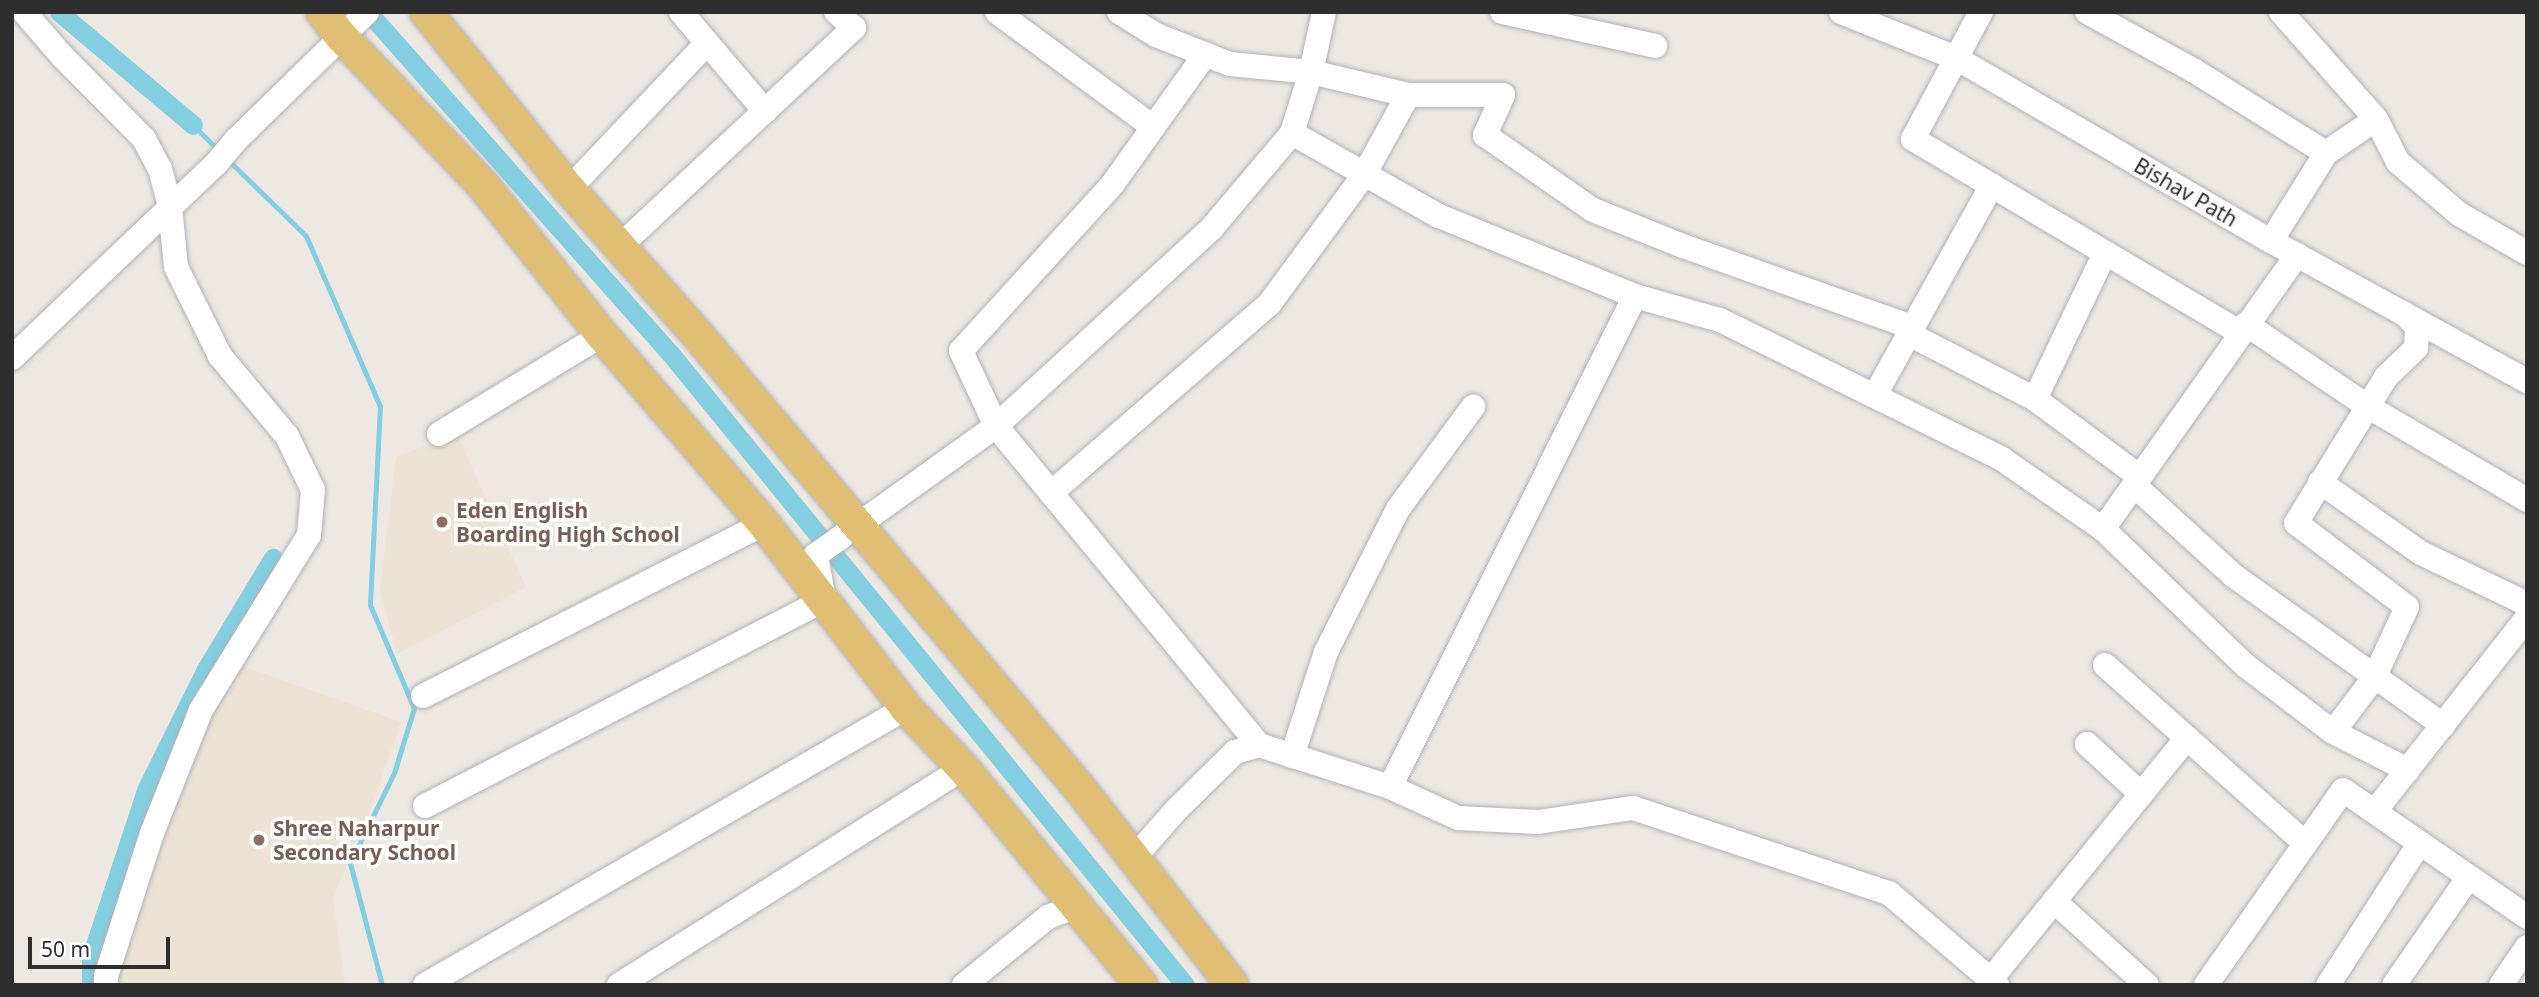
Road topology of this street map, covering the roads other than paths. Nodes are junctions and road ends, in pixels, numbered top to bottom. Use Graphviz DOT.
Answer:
graph roads {
  1 [pos="24,12"];
  2 [pos="426,12"];
  3 [pos="681,12"];
  4 [pos="836,12"];
  5 [pos="997,12"];
  6 [pos="1119,12"];
  7 [pos="1324,12"];
  8 [pos="1502,12"];
  9 [pos="1841,12"];
  10 [pos="1981,12"];
  11 [pos="2087,12"];
  12 [pos="2281,12"];
  13 [pos="346,21"];
  14 [pos="708,43"];
  15 [pos="1655,46"];
  16 [pos="1204,56"];
  17 [pos="1956,58"];
  18 [pos="1311,72"];
  19 [pos="1408,95"];
  20 [pos="765,111"];
  21 [pos="2376,119"];
  22 [pos="1153,127"];
  23 [pos="1292,133"];
  24 [pos="2326,152"];
  25 [pos="1364,175"];
  26 [pos="1992,186"];
  27 [pos="569,189"];
  28 [pos="170,207"];
  29 [pos="2271,241"];
  30 [pos="620,246"];
  31 [pos="2105,253"];
  32 [pos="2527,253"];
  33 [pos="2297,255"];
  34 [pos="1635,296"];
  35 [pos="2405,314"];
  36 [pos="2244,328"];
  37 [pos="1911,331"];
  38 [pos="602,335"];
  39 [pos="12,358"];
  40 [pos="2527,381"];
  41 [pos="1875,395"];
  42 [pos="2035,399"];
  43 [pos="2367,406"];
  44 [pos="1473,407"];
  45 [pos="996,426"];
  46 [pos="439,434"];
  47 [pos="2137,481"];
  48 [pos="2320,482"];
  49 [pos="1051,493"];
  50 [pos="2527,500"];
  51 [pos="764,524"];
  52 [pos="2103,529"];
  53 [pos="848,532"];
  54 [pos="824,600"];
  55 [pos="2526,616"];
  56 [pos="2105,665"];
  57 [pos="2374,678"];
  58 [pos="423,696"];
  59 [pos="906,708"];
  60 [pos="2443,725"];
  61 [pos="2333,732"];
  62 [pos="2187,738"];
  63 [pos="2087,744"];
  64 [pos="1259,745"];
  65 [pos="1292,756"];
  66 [pos="963,768"];
  67 [pos="2408,770"];
  68 [pos="1390,787"];
  69 [pos="2141,794"];
  70 [pos="425,806"];
  71 [pos="2375,811"];
  72 [pos="2305,843"];
  73 [pos="2420,843"];
  74 [pos="1133,859"];
  75 [pos="2468,878"];
  76 [pos="2054,901"];
  77 [pos="1076,906"];
  78 [pos="2527,917"];
  79 [pos="2527,947"];
  80 [pos="1994,982"];
  81 [pos="106,985"];
  82 [pos="425,985"];
  83 [pos="618,985"];
  84 [pos="964,985"];
  85 [pos="1141,985"];
  86 [pos="1232,985"];
  87 [pos="2147,985"];
  88 [pos="2206,985"];
  89 [pos="2328,985"];
  90 [pos="2394,985"];
  91 [pos="2501,985"];
  1 -- 28 [label="street"];
  2 -- 27 [label="main road"];
  3 -- 14 [label="street"];
  4 -- 20 [label="street"];
  5 -- 22 [label="street"];
  6 -- 16 [label="street"];
  7 -- 18 [label="street"];
  8 -- 15 [label="street"];
  9 -- 17 [label="street, Bishav Path"];
  10 -- 17 [label="street"];
  11 -- 24 [label="street"];
  12 -- 21 [label="street"];
  13 -- 28 [label="street"];
  13 -- 38 [label="main road"];
  14 -- 20 [label="street"];
  14 -- 27 [label="street"];
  16 -- 18 [label="street"];
  16 -- 22 [label="street"];
  17 -- 26 [label="street"];
  17 -- 29 [label="street, Bishav Path"];
  18 -- 19 [label="street"];
  18 -- 23 [label="street"];
  19 -- 25 [label="street"];
  19 -- 37 [label="street"];
  20 -- 30 [label="street"];
  21 -- 24 [label="street"];
  21 -- 32 [label="street"];
  22 -- 45 [label="street"];
  23 -- 25 [label="street"];
  23 -- 45 [label="street"];
  24 -- 29 [label="street"];
  25 -- 34 [label="street"];
  25 -- 49 [label="street"];
  26 -- 31 [label="street"];
  26 -- 37 [label="street"];
  27 -- 30 [label="main road"];
  28 -- 39 [label="street"];
  28 -- 81 [label="street"];
  29 -- 33 [label="street, Bishav Path"];
  30 -- 53 [label="main road"];
  31 -- 36 [label="street"];
  31 -- 42 [label="street"];
  33 -- 35 [label="street, Bishav Path"];
  33 -- 36 [label="street"];
  34 -- 41 [label="street"];
  34 -- 68 [label="street"];
  35 -- 40 [label="street, Bishav Path"];
  35 -- 43 [label="street"];
  36 -- 43 [label="street"];
  36 -- 47 [label="street"];
  37 -- 41 [label="street"];
  37 -- 42 [label="street"];
  38 -- 46 [label="street"];
  38 -- 51 [label="main road"];
  41 -- 52 [label="street"];
  42 -- 47 [label="street"];
  43 -- 48 [label="street"];
  43 -- 50 [label="street"];
  44 -- 65 [label="street"];
  45 -- 49 [label="street"];
  45 -- 53 [label="street"];
  47 -- 52 [label="street"];
  47 -- 57 [label="street"];
  48 -- 55 [label="street"];
  48 -- 57 [label="street"];
  49 -- 64 [label="street"];
  51 -- 54 [label="main road"];
  51 -- 58 [label="street"];
  52 -- 61 [label="street"];
  53 -- 54 [label="street"];
  53 -- 74 [label="main road"];
  54 -- 59 [label="main road"];
  54 -- 70 [label="street"];
  55 -- 60 [label="street"];
  56 -- 62 [label="street"];
  57 -- 60 [label="street"];
  57 -- 61 [label="street"];
  59 -- 66 [label="main road"];
  59 -- 82 [label="street"];
  60 -- 67 [label="street"];
  61 -- 67 [label="street"];
  62 -- 69 [label="street"];
  62 -- 72 [label="street"];
  63 -- 69 [label="street"];
  64 -- 65 [label="street"];
  64 -- 74 [label="street"];
  65 -- 68 [label="street"];
  66 -- 77 [label="main road"];
  66 -- 83 [label="street"];
  67 -- 71 [label="street"];
  68 -- 80 [label="street"];
  69 -- 76 [label="street"];
  71 -- 72 [label="street"];
  71 -- 73 [label="street"];
  72 -- 88 [label="street"];
  73 -- 75 [label="street"];
  73 -- 89 [label="street"];
  74 -- 86 [label="main road"];
  75 -- 78 [label="street"];
  75 -- 90 [label="street"];
  76 -- 80 [label="street"];
  76 -- 87 [label="street"];
  77 -- 84 [label="street"];
  77 -- 85 [label="main road"];
  79 -- 91 [label="street"];
}
